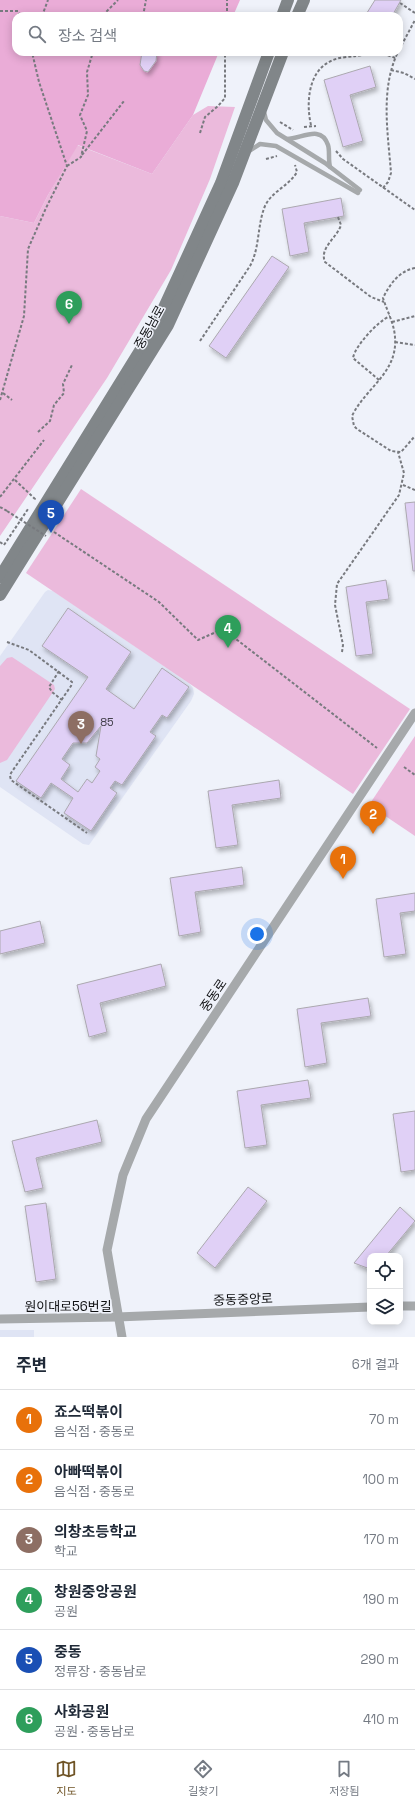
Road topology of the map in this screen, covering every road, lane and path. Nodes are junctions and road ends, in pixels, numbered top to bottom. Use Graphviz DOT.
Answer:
graph roads {
  1 [pos="48,0"];
  2 [pos="118,0"];
  3 [pos="146,0"];
  4 [pos="227,0"];
  5 [pos="288,0"];
  6 [pos="304,0"];
  7 [pos="400,3"];
  8 [pos="0,11"];
  9 [pos="18,12"];
  10 [pos="44,12"];
  11 [pos="106,12"];
  12 [pos="144,12"];
  13 [pos="227,12"];
  14 [pos="284,12"];
  15 [pos="299,12"];
  16 [pos="415,13"];
  17 [pos="415,20"];
  18 [pos="403,43"];
  19 [pos="33,56"];
  20 [pos="92,56"];
  21 [pos="225,56"];
  22 [pos="268,56"];
  23 [pos="281,56"];
  24 [pos="358,56"];
  25 [pos="390,56"];
  26 [pos="395,58"];
  27 [pos="392,70"];
  28 [pos="415,79"];
  29 [pos="124,101"];
  30 [pos="262,106"];
  31 [pos="280,122"];
  32 [pos="311,125"];
  33 [pos="321,127"];
  34 [pos="200,133"];
  35 [pos="287,139"];
  36 [pos="336,145"];
  37 [pos="243,156"];
  38 [pos="280,156"];
  39 [pos="81,157"];
  40 [pos="266,159"];
  41 [pos="293,164"];
  42 [pos="67,166"];
  43 [pos="330,167"];
  44 [pos="383,188"];
  45 [pos="415,210"];
  46 [pos="338,217"];
  47 [pos="415,268"];
  48 [pos="384,302"];
  49 [pos="390,316"];
  50 [pos="415,316"];
  51 [pos="392,322"];
  52 [pos="200,340"];
  53 [pos="395,342"];
  54 [pos="415,345"];
  55 [pos="72,365"];
  56 [pos="379,380"];
  57 [pos="3,393"];
  58 [pos="0,400"];
  59 [pos="12,400"];
  60 [pos="38,432"];
  61 [pos="415,436"];
  62 [pos="44,440"];
  63 [pos="398,452"];
  64 [pos="15,480"];
  65 [pos="402,485"];
  66 [pos="415,490"];
  67 [pos="0,498"];
  68 [pos="0,507"];
  69 [pos="54,532"];
  70 [pos="46,536"];
  71 [pos="0,542"];
  72 [pos="0,577"];
  73 [pos="0,595"];
  74 [pos="7,642"];
  75 [pos="342,652"];
  76 [pos="59,671"];
  77 [pos="62,700"];
  78 [pos="415,714"];
  79 [pos="377,748"];
  80 [pos="404,767"];
  81 [pos="415,775"];
  82 [pos="87,833"];
  83 [pos="403,1306"];
  84 [pos="415,1306"];
  85 [pos="367,1307"];
  86 [pos="117,1317"];
  87 [pos="0,1319"];
  88 [pos="122,1337"];
  1 -- 10 [label="path"];
  2 -- 11 [label="path"];
  3 -- 12 [label="path"];
  4 -- 13 [label="path"];
  5 -- 14 [label="street"];
  6 -- 15 [label="street"];
  7 -- 16 [label="path"];
  8 -- 9 [label="path"];
  17 -- 18 [label="path"];
  19 -- 42 [label="path"];
  20 -- 39 [label="path"];
  21 -- 34 [label="path"];
  22 -- 72 [label="street, 중동남로"];
  23 -- 30 [label="street, 중동남로"];
  24 -- 32 [label="path"];
  25 -- 26 [label="path"];
  26 -- 27 [label="path"];
  27 -- 28 [label="path"];
  27 -- 44 [label="path"];
  29 -- 39 [label="path"];
  30 -- 35 [label="lane"];
  30 -- 37 [label="street, 중동남로"];
  31 -- 32 [label="path"];
  32 -- 33 [label="path"];
  35 -- 43 [label="lane"];
  35 -- 43 [label="lane"];
  36 -- 44 [label="path"];
  37 -- 43 [label="lane"];
  37 -- 73 [label="street, 중동남로"];
  38 -- 40 [label="path"];
  39 -- 42 [label="path"];
  41 -- 52 [label="path"];
  42 -- 57 [label="path"];
  44 -- 45 [label="path"];
  46 -- 48 [label="path"];
  47 -- 48 [label="path"];
  48 -- 49 [label="path"];
  49 -- 51 [label="path"];
  49 -- 56 [label="path"];
  50 -- 51 [label="path"];
  51 -- 53 [label="path"];
  53 -- 54 [label="path"];
  53 -- 56 [label="path"];
  55 -- 60 [label="path"];
  56 -- 63 [label="path"];
  57 -- 58 [label="path"];
  57 -- 59 [label="path"];
  61 -- 63 [label="path"];
  62 -- 64 [label="path"];
  63 -- 65 [label="path"];
  64 -- 67 [label="path"];
  64 -- 71 [label="path"];
  65 -- 66 [label="path"];
  65 -- 75 [label="path"];
  68 -- 70 [label="path, bridge"];
  69 -- 79 [label="path"];
  74 -- 76 [label="path"];
  76 -- 77 [label="path"];
  76 -- 77 [label="path"];
  77 -- 82 [label="path"];
  78 -- 86 [label="street, 중동로"];
  80 -- 81 [label="path"];
  83 -- 84 [label="street"];
  85 -- 86 [label="street, 중동중앙로"];
  86 -- 87 [label="street, 원이대로56번길"];
  86 -- 88 [label="street, 원이대로56번길"];
}
